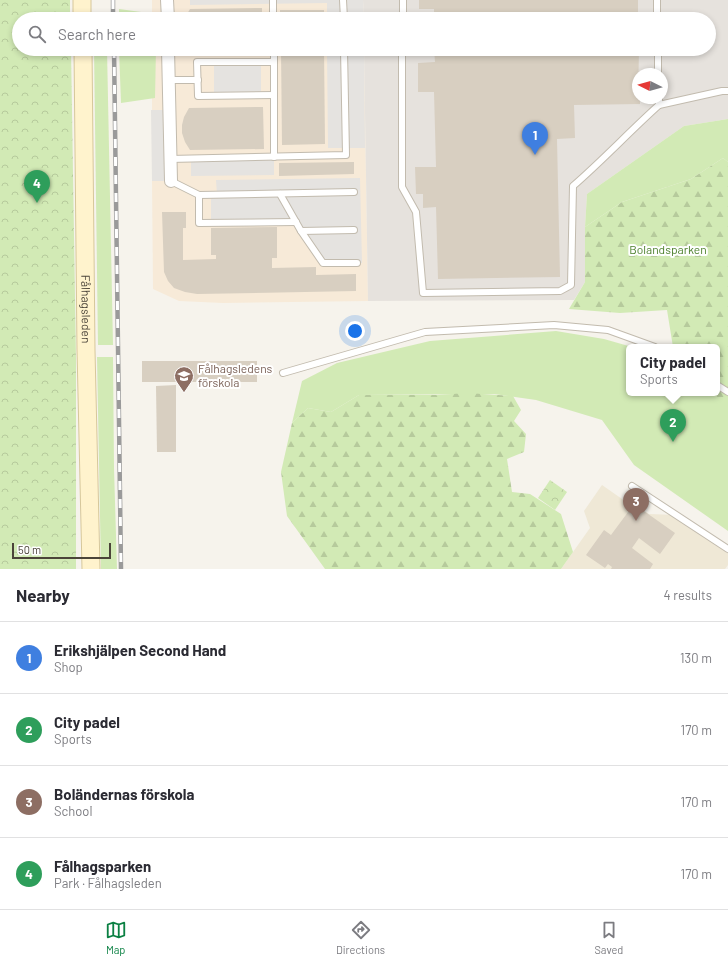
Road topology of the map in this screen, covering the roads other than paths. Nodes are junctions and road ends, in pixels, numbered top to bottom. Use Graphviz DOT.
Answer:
graph roads {
  1 [pos="82,0"];
  2 [pos="167,0"];
  3 [pos="273,0"];
  4 [pos="343,0"];
  5 [pos="403,0"];
  6 [pos="657,0"];
  7 [pos="82,12"];
  8 [pos="168,12"];
  9 [pos="273,12"];
  10 [pos="344,12"];
  11 [pos="403,12"];
  12 [pos="657,12"];
  13 [pos="83,56"];
  14 [pos="168,56"];
  15 [pos="274,56"];
  16 [pos="344,56"];
  17 [pos="402,56"];
  18 [pos="658,56"];
  19 [pos="274,62"];
  20 [pos="658,68"];
  21 [pos="169,80"];
  22 [pos="198,80"];
  23 [pos="728,91"];
  24 [pos="274,95"];
  25 [pos="659,105"];
  26 [pos="274,157"];
  27 [pos="170,159"];
  28 [pos="171,181"];
  29 [pos="354,192"];
  30 [pos="280,194"];
  31 [pos="199,196"];
  32 [pos="296,222"];
  33 [pos="354,230"];
  34 [pos="301,231"];
  35 [pos="357,263"];
  36 [pos="647,344"];
  37 [pos="283,373"];
  38 [pos="632,486"];
  39 [pos="728,549"];
  40 [pos="91,569"];
  1 -- 7 [label="main road"];
  2 -- 8 [label="street"];
  3 -- 9 [label="lane"];
  4 -- 10 [label="lane"];
  5 -- 11 [label="lane"];
  6 -- 12 [label="lane"];
  13 -- 40 [label="main road, Fålhagsleden"];
  14 -- 21 [label="street"];
  15 -- 19 [label="lane"];
  16 -- 26 [label="lane"];
  17 -- 25 [label="lane"];
  18 -- 20 [label="lane"];
  19 -- 22 [label="lane"];
  19 -- 24 [label="lane"];
  21 -- 22 [label="lane"];
  21 -- 27 [label="street"];
  22 -- 24 [label="lane"];
  23 -- 25 [label="lane"];
  24 -- 26 [label="lane"];
  26 -- 27 [label="lane"];
  27 -- 28 [label="street"];
  28 -- 31 [label="lane"];
  29 -- 30 [label="lane"];
  30 -- 31 [label="lane"];
  30 -- 32 [label="lane"];
  31 -- 32 [label="lane"];
  32 -- 34 [label="lane"];
  33 -- 34 [label="lane"];
  34 -- 35 [label="lane"];
  36 -- 37 [label="lane"];
  38 -- 39 [label="lane"];
}
